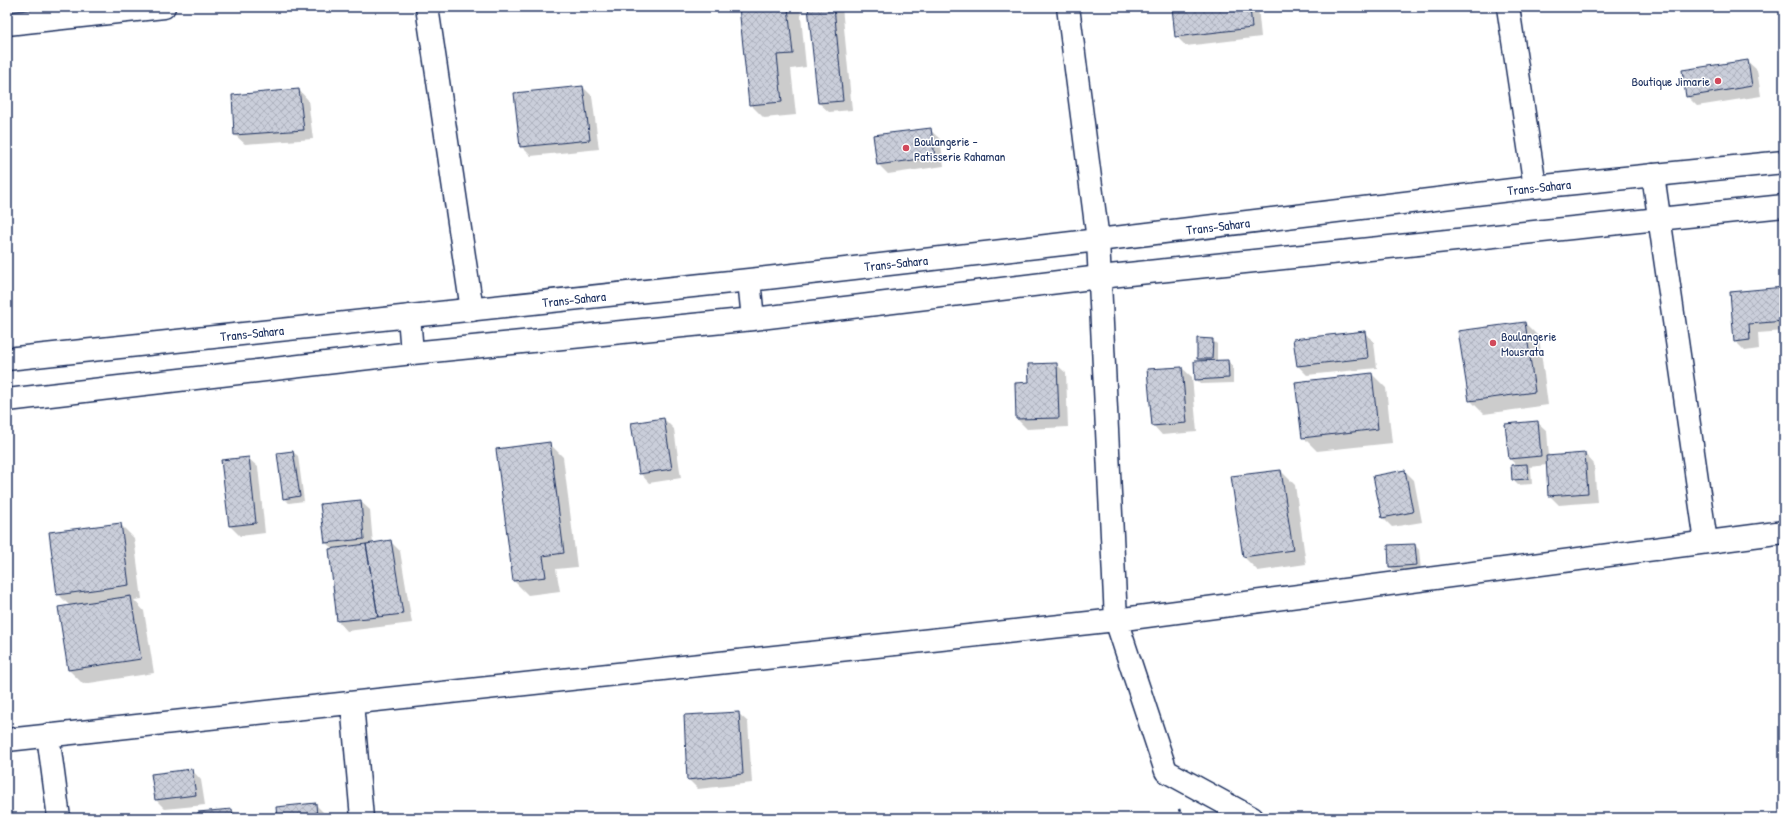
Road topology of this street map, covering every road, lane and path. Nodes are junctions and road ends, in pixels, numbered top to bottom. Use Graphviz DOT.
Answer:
graph roads {
  1 [pos="164,7"];
  2 [pos="427,7"];
  3 [pos="1068,7"];
  4 [pos="1508,7"];
  5 [pos="7,24"];
  6 [pos="1784,162"];
  7 [pos="1653,175"];
  8 [pos="1535,187"];
  9 [pos="1784,206"];
  10 [pos="1660,220"];
  11 [pos="1098,240"];
  12 [pos="1100,277"];
  13 [pos="749,280"];
  14 [pos="472,310"];
  15 [pos="409,316"];
  16 [pos="753,319"];
  17 [pos="412,353"];
  18 [pos="7,359"];
  19 [pos="7,400"];
  20 [pos="1784,532"];
  21 [pos="1706,542"];
  22 [pos="1116,620"];
  23 [pos="352,703"];
  24 [pos="48,735"];
  25 [pos="7,740"];
  26 [pos="59,818"];
  27 [pos="362,818"];
  28 [pos="1252,818"];
  1 -- 5 [label="street"];
  2 -- 14 [label="street"];
  3 -- 11 [label="street"];
  4 -- 8 [label="street"];
  6 -- 7 [label="street, Trans-Sahara"];
  7 -- 8 [label="street, Trans-Sahara"];
  7 -- 10 [label="street"];
  8 -- 11 [label="street, Trans-Sahara"];
  9 -- 10 [label="street"];
  10 -- 12 [label="street"];
  10 -- 21 [label="street"];
  11 -- 12 [label="street"];
  11 -- 13 [label="street, Trans-Sahara"];
  12 -- 16 [label="street"];
  12 -- 22 [label="street"];
  13 -- 14 [label="street, Trans-Sahara"];
  13 -- 16 [label="street"];
  14 -- 15 [label="street, Trans-Sahara"];
  15 -- 17 [label="street"];
  15 -- 18 [label="street, Trans-Sahara"];
  16 -- 17 [label="street"];
  17 -- 19 [label="street"];
  20 -- 21 [label="street"];
  21 -- 22 [label="street"];
  22 -- 23 [label="street"];
  22 -- 28 [label="street"];
  23 -- 24 [label="street"];
  23 -- 27 [label="street"];
  24 -- 25 [label="street"];
  24 -- 26 [label="street"];
}
